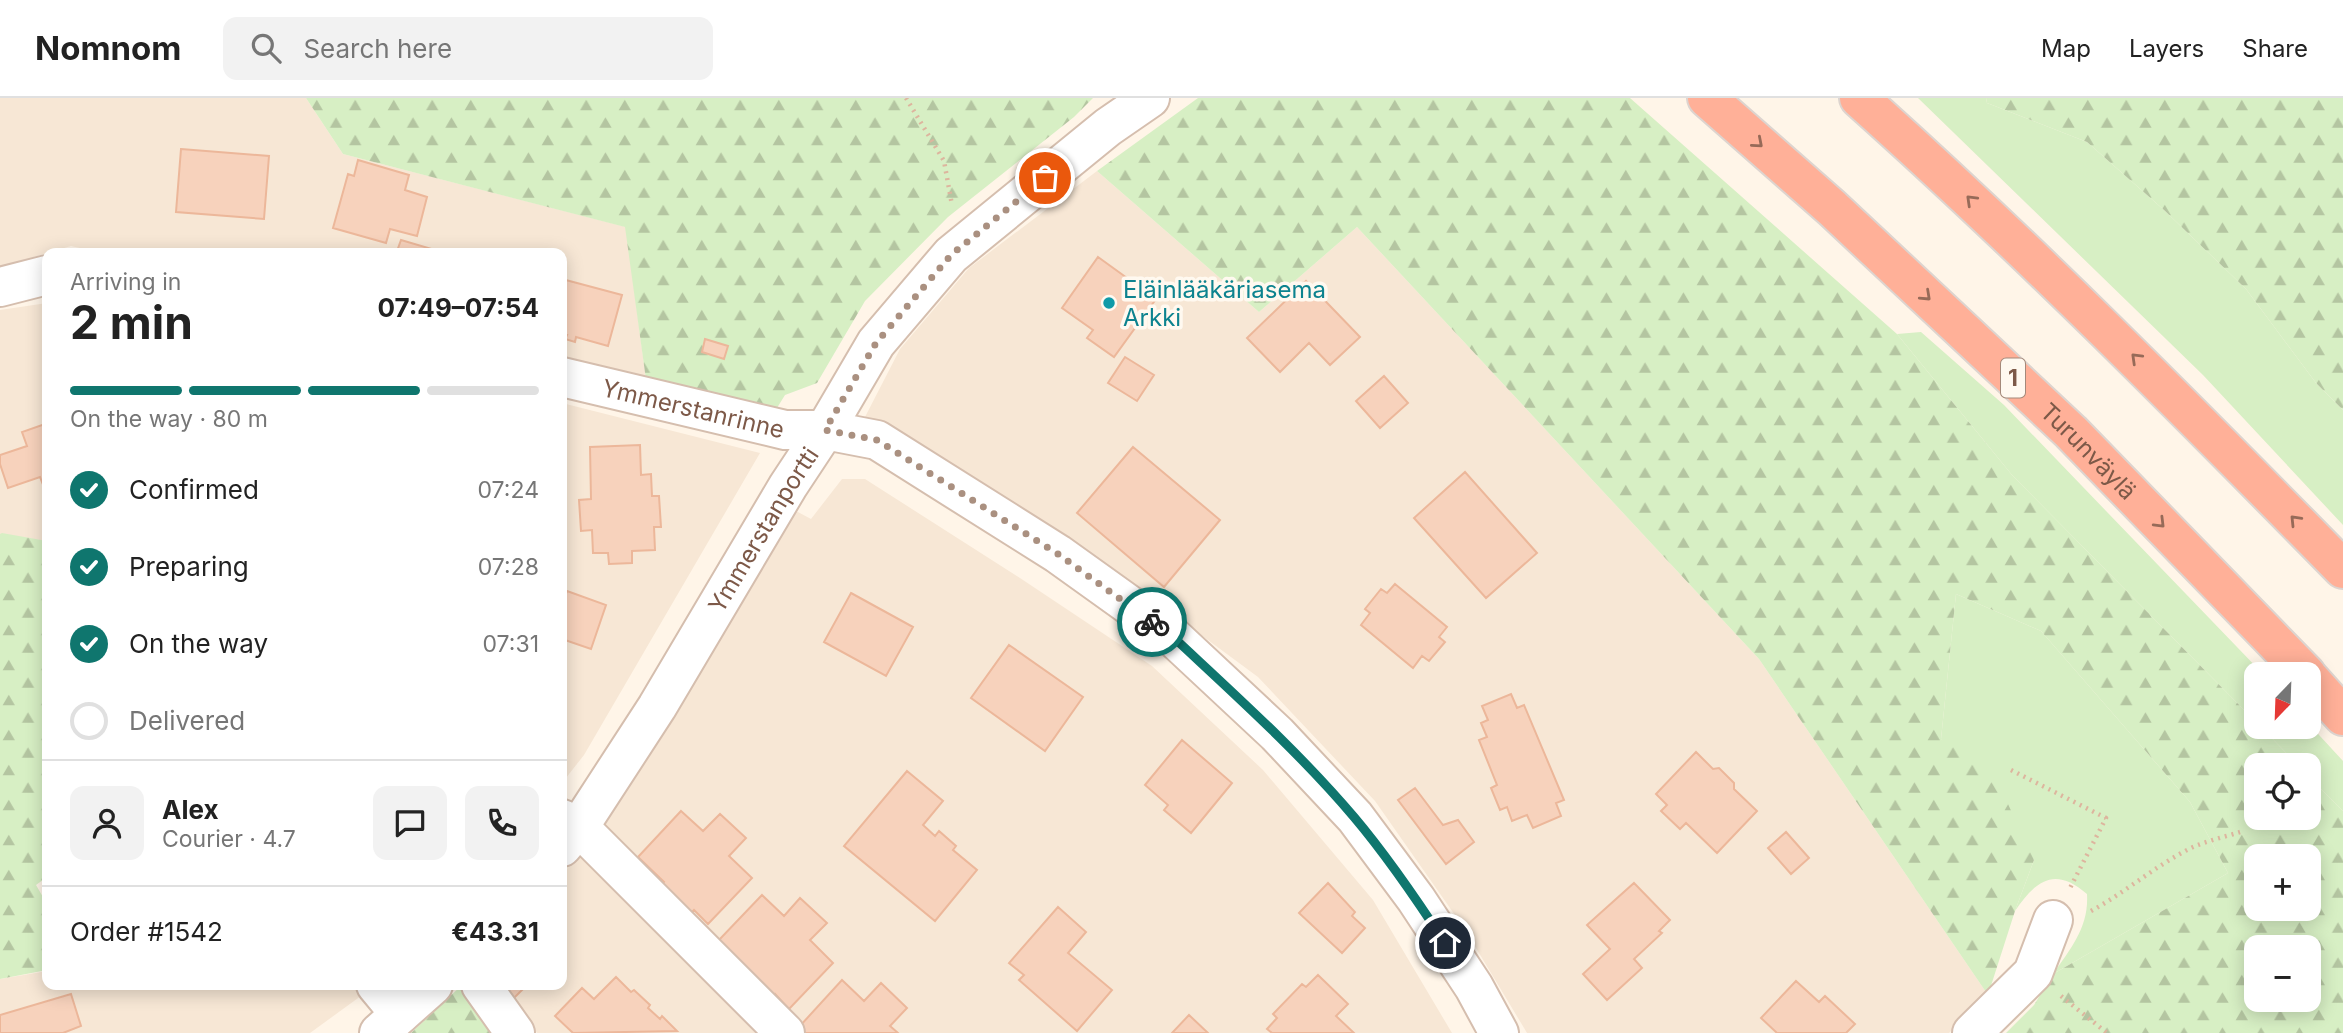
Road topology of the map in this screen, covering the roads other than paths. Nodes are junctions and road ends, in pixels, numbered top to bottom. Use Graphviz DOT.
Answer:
graph roads {
  1 [pos="1150,98"];
  2 [pos="1707,98"];
  3 [pos="1859,98"];
  4 [pos="42,276"];
  5 [pos="0,287"];
  6 [pos="567,378"];
  7 [pos="825,430"];
  8 [pos="2343,569"];
  9 [pos="2294,662"];
  10 [pos="2321,691"];
  11 [pos="2343,716"];
  12 [pos="567,831"];
  13 [pos="2053,920"];
  14 [pos="378,990"];
  15 [pos="427,990"];
  16 [pos="485,990"];
  17 [pos="389,1023"];
  18 [pos="515,1033"];
  19 [pos="785,1033"];
  20 [pos="1499,1033"];
  21 [pos="1972,1033"];
  1 -- 7 [label="street, Ymmerstanportti"];
  2 -- 9 [label="highway, Turunväylä / 1, one-way"];
  8 -- 3 [label="highway, one-way"];
  4 -- 5 [label="street"];
  6 -- 7 [label="street, Ymmerstanrinne"];
  7 -- 12 [label="street, Ymmerstanportti"];
  7 -- 20 [label="street, Ymmerstanrinne"];
  10 -- 11 [label="highway, Turunväylä / 1"];
  12 -- 19 [label="street"];
  13 -- 21 [label="street"];
  14 -- 17 [label="street"];
  15 -- 17 [label="street"];
  16 -- 18 [label="street"];
}
